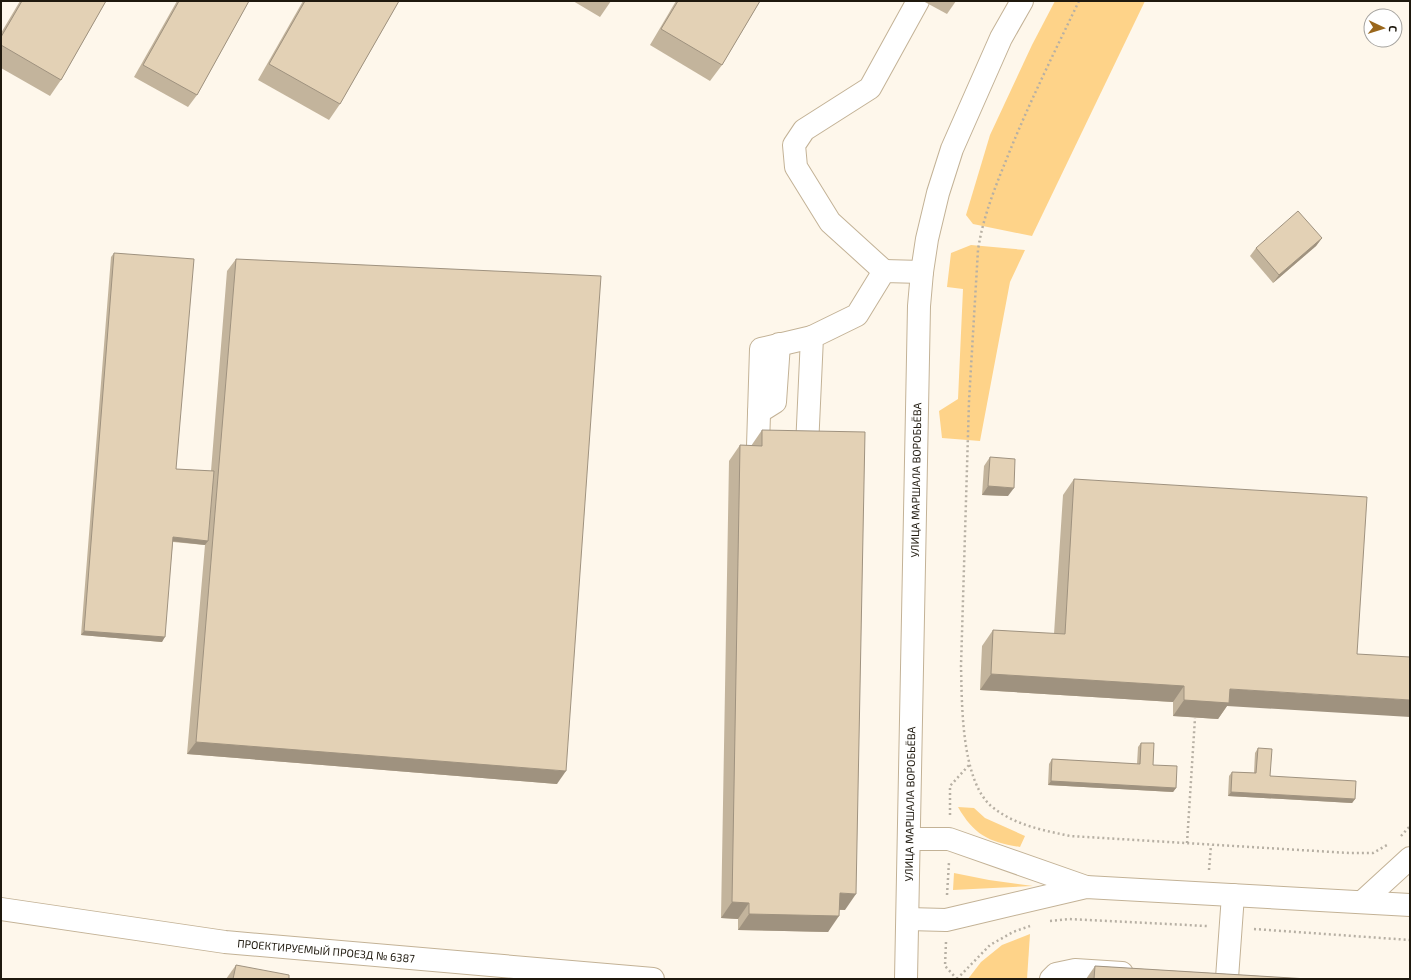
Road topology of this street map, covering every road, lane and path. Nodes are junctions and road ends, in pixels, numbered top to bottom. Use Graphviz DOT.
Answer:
graph roads {
  1 [pos="918,1"];
  2 [pos="1022,1"];
  3 [pos="1079,1"];
  4 [pos="884,271"];
  5 [pos="922,272"];
  6 [pos="812,337"];
  7 [pos="758,446"];
  8 [pos="807,447"];
  9 [pos="1196,718"];
  10 [pos="970,764"];
  11 [pos="1410,826"];
  12 [pos="1399,838"];
  13 [pos="910,839"];
  14 [pos="949,839"];
  15 [pos="1393,842"];
  16 [pos="1187,843"];
  17 [pos="1410,858"];
  18 [pos="1086,887"];
  19 [pos="1233,895"];
  20 [pos="1362,902"];
  21 [pos="1410,905"];
  22 [pos="1,909"];
  23 [pos="908,919"];
  24 [pos="1047,922"];
  25 [pos="1033,925"];
  26 [pos="1230,927"];
  27 [pos="1410,940"];
  28 [pos="1143,974"];
  29 [pos="1204,976"];
  30 [pos="1227,978"];
  31 [pos="653,979"];
  32 [pos="906,979"];
  33 [pos="957,979"];
  34 [pos="1051,979"];
  35 [pos="1249,979"];
  1 -- 4 [label="street"];
  2 -- 5 [label="street, УЛИЦА МАРШАЛА ВОРОБЬЁВА"];
  3 -- 10 [label="path"];
  4 -- 5 [label="street"];
  4 -- 6 [label="street"];
  5 -- 13 [label="street, УЛИЦА МАРШАЛА ВОРОБЬЁВА"];
  6 -- 7 [label="street"];
  6 -- 8 [label="street"];
  9 -- 16 [label="path"];
  10 -- 14 [label="path"];
  10 -- 16 [label="path"];
  11 -- 12 [label="path"];
  13 -- 14 [label="street"];
  13 -- 23 [label="street, УЛИЦА МАРШАЛА ВОРОБЬЁВА"];
  14 -- 18 [label="street"];
  15 -- 16 [label="path"];
  17 -- 20 [label="street"];
  18 -- 19 [label="street"];
  18 -- 23 [label="street"];
  19 -- 20 [label="street"];
  19 -- 26 [label="street"];
  20 -- 21 [label="street"];
  22 -- 31 [label="street, ПРОЕКТИРУЕМЫЙ ПРОЕЗД № 6387"];
  23 -- 32 [label="street, УЛИЦА МАРШАЛА ВОРОБЬЁВА"];
  24 -- 26 [label="path"];
  25 -- 33 [label="path"];
  26 -- 27 [label="path"];
  26 -- 30 [label="street"];
  28 -- 34 [label="street"];
  29 -- 30 [label="street"];
  30 -- 35 [label="street"];
}
